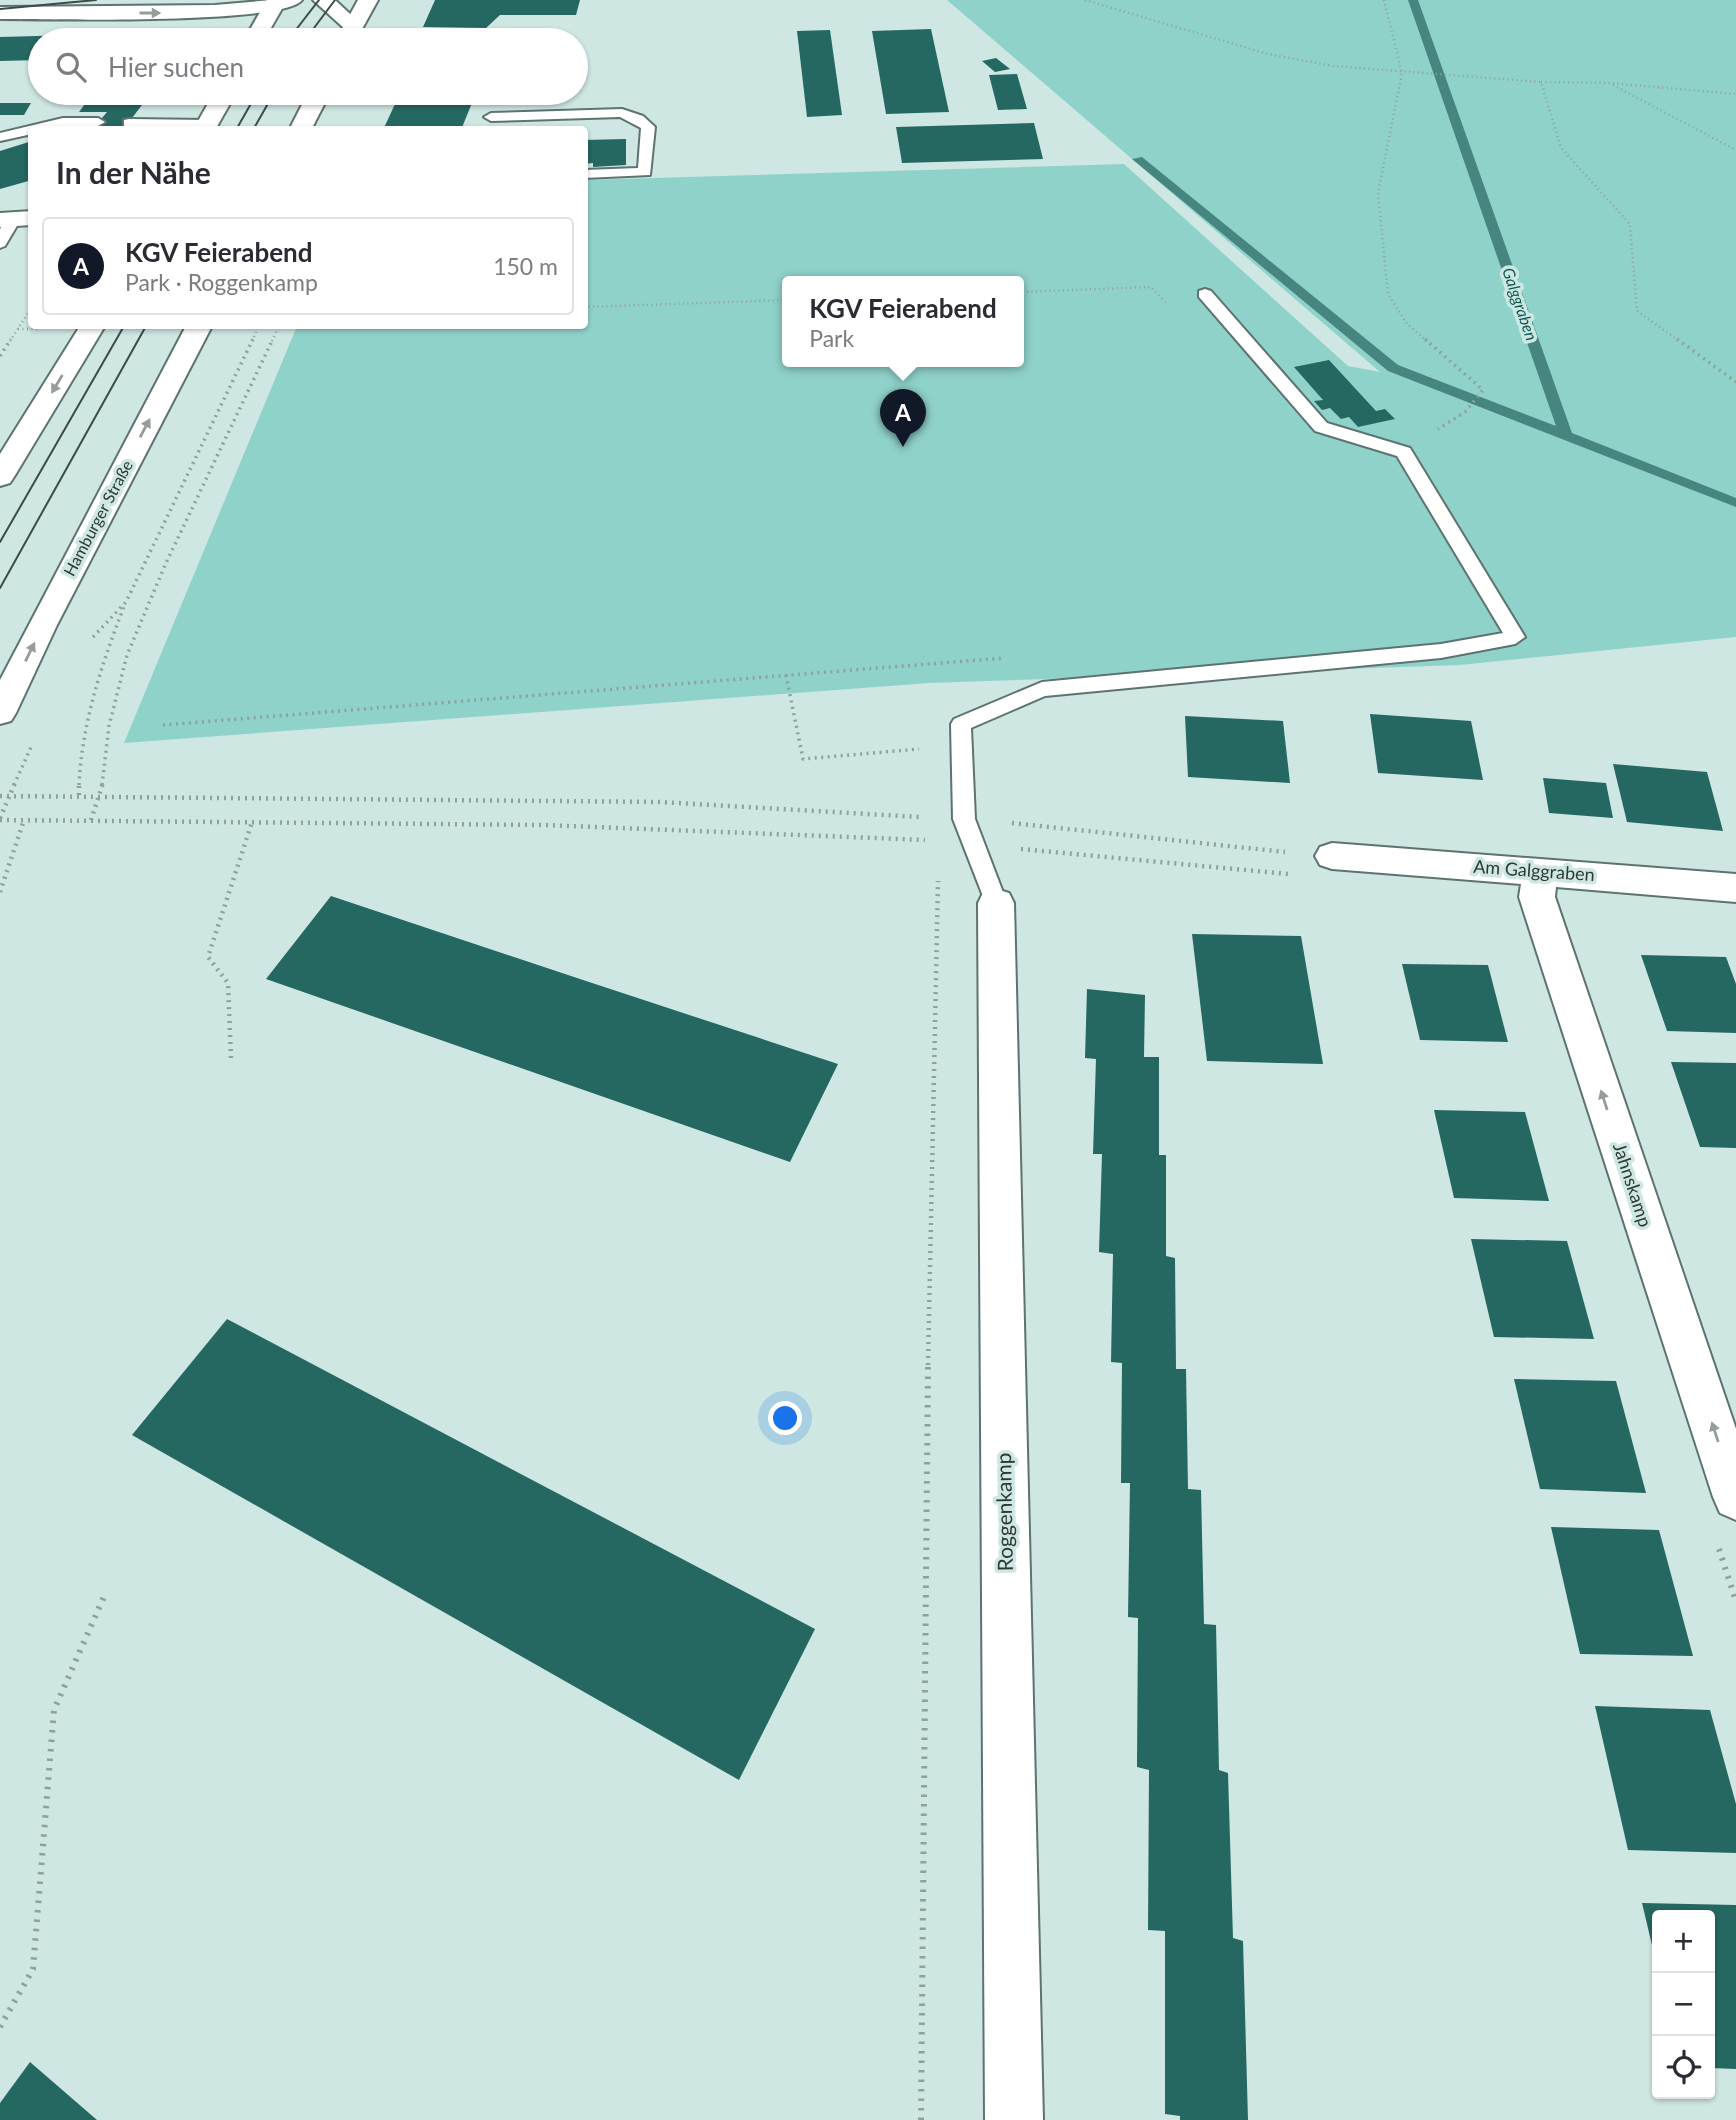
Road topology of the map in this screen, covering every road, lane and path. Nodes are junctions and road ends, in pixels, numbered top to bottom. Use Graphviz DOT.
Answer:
graph roads {
  1 [pos="54,0"];
  2 [pos="323,0"];
  3 [pos="368,0"];
  4 [pos="1084,0"];
  5 [pos="1384,0"];
  6 [pos="281,2"];
  7 [pos="0,4"];
  8 [pos="84,6"];
  9 [pos="0,13"];
  10 [pos="263,28"];
  11 [pos="345,28"];
  12 [pos="352,28"];
  13 [pos="1402,73"];
  14 [pos="1541,82"];
  15 [pos="1610,83"];
  16 [pos="1736,94"];
  17 [pos="218,105"];
  18 [pos="313,105"];
  19 [pos="491,117"];
  20 [pos="98,122"];
  21 [pos="129,123"];
  22 [pos="46,126"];
  23 [pos="187,126"];
  24 [pos="207,126"];
  25 [pos="302,126"];
  26 [pos="28,130"];
  27 [pos="0,137"];
  28 [pos="1736,150"];
  29 [pos="588,174"];
  30 [pos="15,219"];
  31 [pos="0,243"];
  32 [pos="1024,292"];
  33 [pos="1205,294"];
  34 [pos="782,300"];
  35 [pos="1169,306"];
  36 [pos="588,307"];
  37 [pos="28,313"];
  38 [pos="90,329"];
  39 [pos="197,329"];
  40 [pos="258,329"];
  41 [pos="278,329"];
  42 [pos="0,356"];
  43 [pos="1736,382"];
  44 [pos="1465,412"];
  45 [pos="0,477"];
  46 [pos="126,602"];
  47 [pos="91,640"];
  48 [pos="1009,658"];
  49 [pos="786,675"];
  50 [pos="0,713"];
  51 [pos="163,724"];
  52 [pos="35,740"];
  53 [pos="961,745"];
  54 [pos="9,795"];
  55 [pos="79,795"];
  56 [pos="0,796"];
  57 [pos="99,796"];
  58 [pos="964,818"];
  59 [pos="0,819"];
  60 [pos="24,820"];
  61 [pos="91,820"];
  62 [pos="252,822"];
  63 [pos="939,842"];
  64 [pos="974,844"];
  65 [pos="1332,856"];
  66 [pos="1541,871"];
  67 [pos="1736,888"];
  68 [pos="0,892"];
  69 [pos="996,903"];
  70 [pos="231,1058"];
  71 [pos="1736,1497"];
  72 [pos="106,1592"];
  73 [pos="0,2027"];
  74 [pos="921,2120"];
  75 [pos="1014,2120"];
  1 -- 7 [label="street"];
  2 -- 11 [label="street"];
  3 -- 12 [label="street"];
  4 -- 13 [label="path"];
  5 -- 13 [label="path"];
  8 -- 6 [label="street, one-way"];
  6 -- 10 [label="street"];
  8 -- 9 [label="street"];
  13 -- 14 [label="path"];
  13 -- 44 [label="path"];
  14 -- 15 [label="path"];
  14 -- 43 [label="path"];
  15 -- 16 [label="path"];
  15 -- 28 [label="path"];
  17 -- 24 [label="street"];
  18 -- 25 [label="street"];
  19 -- 29 [label="lane"];
  20 -- 22 [label="lane"];
  21 -- 23 [label="lane"];
  26 -- 27 [label="lane"];
  30 -- 31 [label="lane"];
  32 -- 35 [label="path"];
  33 -- 53 [label="lane"];
  34 -- 36 [label="path"];
  37 -- 42 [label="path"];
  38 -- 45 [label="street, one-way"];
  50 -- 39 [label="street, Hamburger Straße, one-way"];
  40 -- 46 [label="path"];
  41 -- 57 [label="path"];
  46 -- 47 [label="path"];
  46 -- 55 [label="path"];
  48 -- 49 [label="path"];
  49 -- 51 [label="path"];
  49 -- 53 [label="path"];
  52 -- 54 [label="path"];
  53 -- 58 [label="lane"];
  54 -- 55 [label="path"];
  54 -- 56 [label="path"];
  54 -- 59 [label="path"];
  55 -- 57 [label="path"];
  57 -- 58 [label="path"];
  57 -- 61 [label="path"];
  58 -- 64 [label="lane"];
  58 -- 65 [label="path"];
  59 -- 60 [label="path"];
  60 -- 61 [label="path"];
  60 -- 68 [label="path"];
  61 -- 62 [label="path"];
  62 -- 63 [label="path"];
  62 -- 70 [label="path"];
  63 -- 64 [label="path"];
  63 -- 74 [label="path"];
  64 -- 65 [label="path"];
  64 -- 69 [label="lane"];
  65 -- 66 [label="street, Am Galggraben"];
  66 -- 67 [label="street, Am Galggraben"];
  71 -- 66 [label="street, Jahnskamp, one-way"];
  69 -- 75 [label="street, Roggenkamp"];
  72 -- 73 [label="path"];
}
